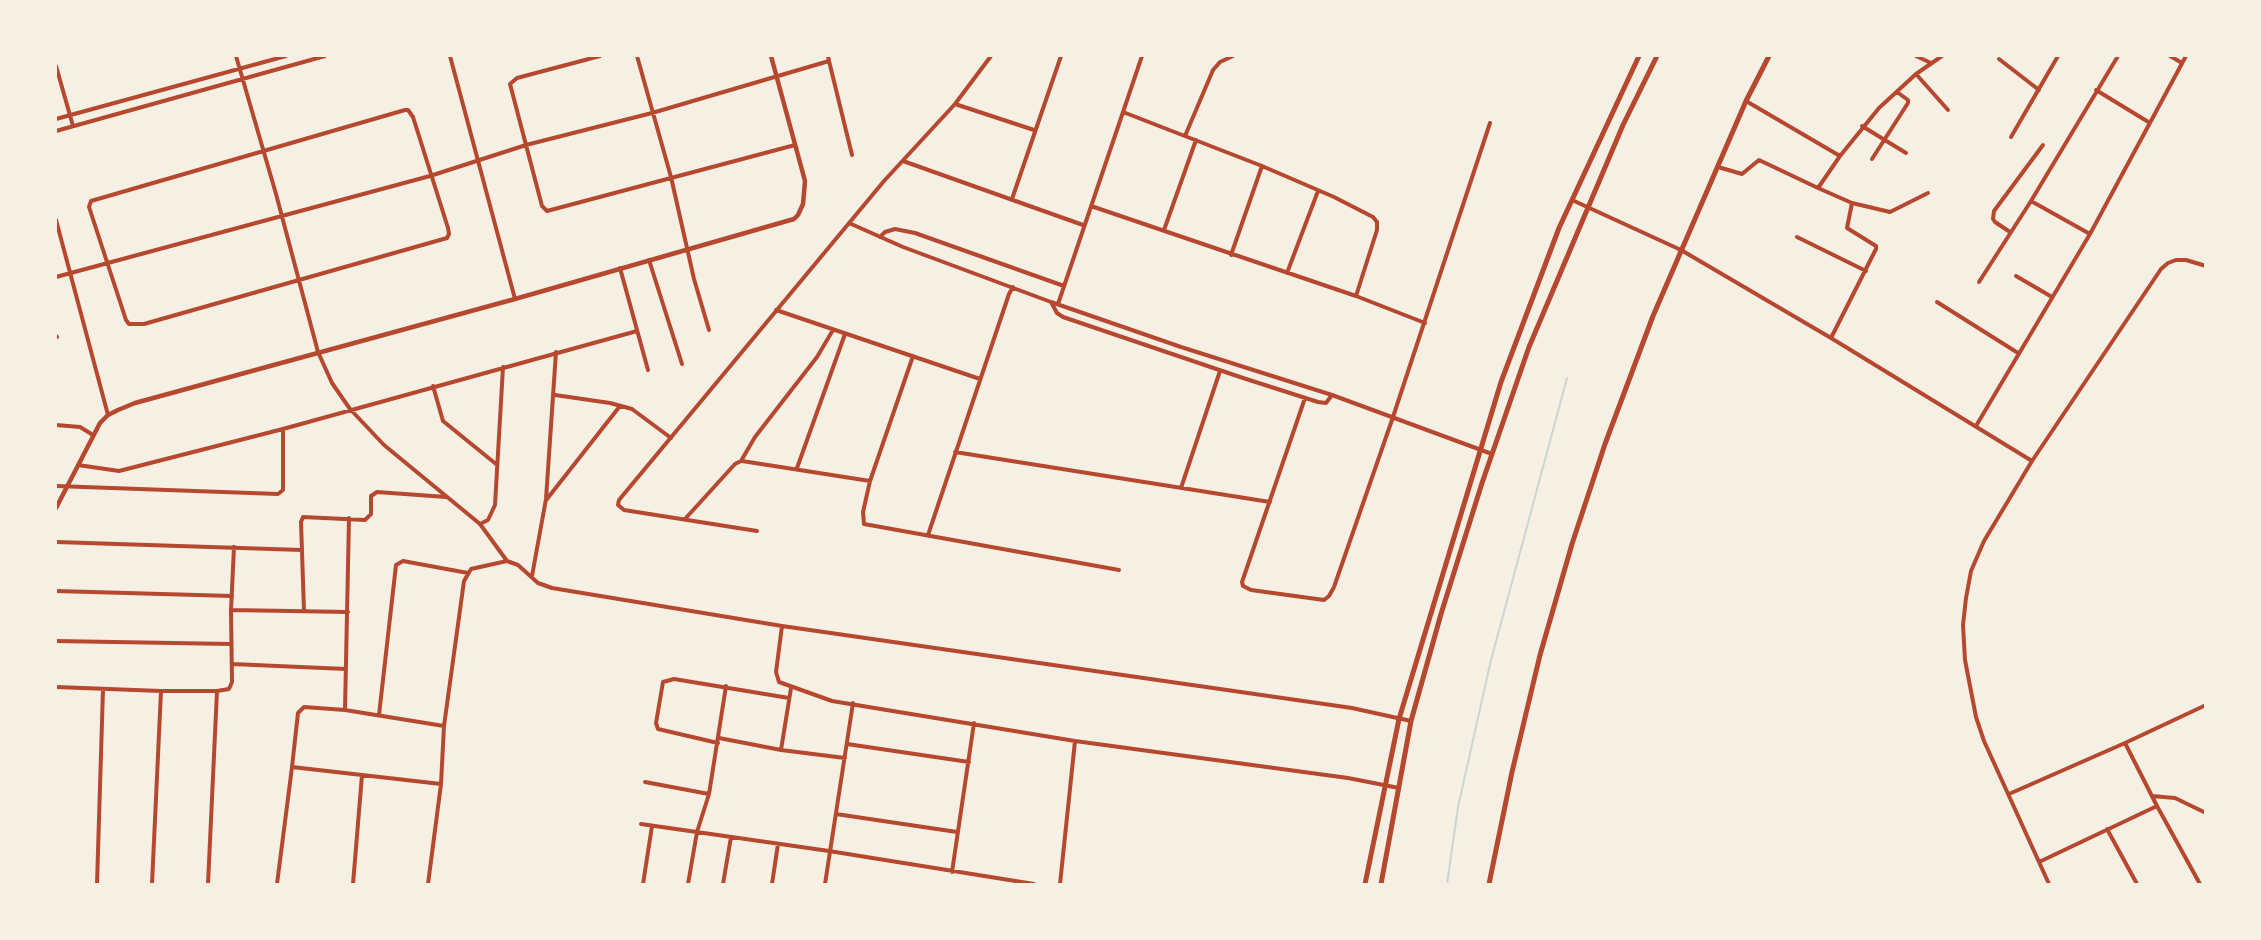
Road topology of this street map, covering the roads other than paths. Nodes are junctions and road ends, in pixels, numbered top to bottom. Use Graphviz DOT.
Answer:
graph roads {
  1 [pos="236,56"];
  2 [pos="286,56"];
  3 [pos="325,56"];
  4 [pos="450,56"];
  5 [pos="600,56"];
  6 [pos="637,56"];
  7 [pos="771,56"];
  8 [pos="828,56"];
  9 [pos="991,56"];
  10 [pos="1061,56"];
  11 [pos="1142,56"];
  12 [pos="1233,56"];
  13 [pos="1639,56"];
  14 [pos="1657,56"];
  15 [pos="1769,56"];
  16 [pos="1916,56"];
  17 [pos="1942,56"];
  18 [pos="2058,56"];
  19 [pos="2118,56"];
  20 [pos="2170,56"];
  21 [pos="2186,56"];
  22 [pos="1999,59"];
  23 [pos="829,61"];
  24 [pos="1931,63"];
  25 [pos="2182,63"];
  26 [pos="56,66"];
  27 [pos="240,69"];
  28 [pos="1916,74"];
  29 [pos="777,77"];
  30 [pos="243,79"];
  31 [pos="2039,90"];
  32 [pos="2096,90"];
  33 [pos="1897,92"];
  34 [pos="1746,101"];
  35 [pos="955,104"];
  36 [pos="1948,110"];
  37 [pos="1123,112"];
  38 [pos="652,113"];
  39 [pos="70,115"];
  40 [pos="56,119"];
  41 [pos="1490,123"];
  42 [pos="2150,123"];
  43 [pos="73,126"];
  44 [pos="1862,126"];
  45 [pos="1034,130"];
  46 [pos="56,131"];
  47 [pos="1185,136"];
  48 [pos="2011,137"];
  49 [pos="1196,140"];
  50 [pos="1884,140"];
  51 [pos="526,145"];
  52 [pos="795,145"];
  53 [pos="2043,145"];
  54 [pos="263,151"];
  55 [pos="1906,153"];
  56 [pos="852,155"];
  57 [pos="1840,156"];
  58 [pos="1872,159"];
  59 [pos="479,161"];
  60 [pos="903,161"];
  61 [pos="1262,166"];
  62 [pos="1718,167"];
  63 [pos="430,176"];
  64 [pos="671,177"];
  65 [pos="1818,188"];
  66 [pos="1318,190"];
  67 [pos="1928,193"];
  68 [pos="1012,199"];
  69 [pos="1572,200"];
  70 [pos="2031,201"];
  71 [pos="1852,203"];
  72 [pos="1091,206"];
  73 [pos="1588,208"];
  74 [pos="281,215"];
  75 [pos="56,220"];
  76 [pos="849,223"];
  77 [pos="1083,225"];
  78 [pos="1164,230"];
  79 [pos="2010,232"];
  80 [pos="2090,234"];
  81 [pos="880,237"];
  82 [pos="1797,237"];
  83 [pos="687,248"];
  84 [pos="1682,250"];
  85 [pos="1231,255"];
  86 [pos="648,260"];
  87 [pos="107,264"];
  88 [pos="2205,266"];
  89 [pos="620,268"];
  90 [pos="1866,271"];
  91 [pos="1287,273"];
  92 [pos="70,275"];
  93 [pos="2016,276"];
  94 [pos="56,278"];
  95 [pos="298,280"];
  96 [pos="1979,282"];
  97 [pos="1064,286"];
  98 [pos="1013,287"];
  99 [pos="1356,296"];
  100 [pos="2052,297"];
  101 [pos="516,299"];
  102 [pos="1051,302"];
  103 [pos="1937,302"];
  104 [pos="1058,304"];
  105 [pos="776,310"];
  106 [pos="1425,323"];
  107 [pos="709,330"];
  108 [pos="833,330"];
  109 [pos="637,331"];
  110 [pos="844,334"];
  111 [pos="1831,338"];
  112 [pos="318,352"];
  113 [pos="556,352"];
  114 [pos="2018,353"];
  115 [pos="913,356"];
  116 [pos="682,364"];
  117 [pos="502,368"];
  118 [pos="648,370"];
  119 [pos="1220,370"];
  120 [pos="980,379"];
  121 [pos="433,386"];
  122 [pos="555,395"];
  123 [pos="1332,395"];
  124 [pos="1305,398"];
  125 [pos="620,406"];
  126 [pos="350,410"];
  127 [pos="108,415"];
  128 [pos="1393,417"];
  129 [pos="56,425"];
  130 [pos="1976,426"];
  131 [pos="283,429"];
  132 [pos="93,435"];
  133 [pos="671,438"];
  134 [pos="1481,449"];
  135 [pos="955,452"];
  136 [pos="1492,454"];
  137 [pos="741,461"];
  138 [pos="2032,461"];
  139 [pos="497,464"];
  140 [pos="78,465"];
  141 [pos="797,468"];
  142 [pos="870,481"];
  143 [pos="56,486"];
  144 [pos="67,486"];
  145 [pos="1181,488"];
  146 [pos="447,497"];
  147 [pos="546,500"];
  148 [pos="1270,502"];
  149 [pos="56,508"];
  150 [pos="349,518"];
  151 [pos="685,519"];
  152 [pos="480,524"];
  153 [pos="757,531"];
  154 [pos="927,535"];
  155 [pos="56,543"];
  156 [pos="234,547"];
  157 [pos="302,550"];
  158 [pos="507,561"];
  159 [pos="1119,570"];
  160 [pos="468,573"];
  161 [pos="532,577"];
  162 [pos="56,591"];
  163 [pos="232,596"];
  164 [pos="231,610"];
  165 [pos="304,611"];
  166 [pos="348,612"];
  167 [pos="782,626"];
  168 [pos="56,641"];
  169 [pos="231,644"];
  170 [pos="232,664"];
  171 [pos="346,669"];
  172 [pos="726,686"];
  173 [pos="56,687"];
  174 [pos="791,688"];
  175 [pos="103,689"];
  176 [pos="161,691"];
  177 [pos="217,691"];
  178 [pos="789,698"];
  179 [pos="853,703"];
  180 [pos="2205,705"];
  181 [pos="345,710"];
  182 [pos="379,715"];
  183 [pos="1399,718"];
  184 [pos="1411,722"];
  185 [pos="974,723"];
  186 [pos="444,726"];
  187 [pos="719,740"];
  188 [pos="1075,741"];
  189 [pos="2125,743"];
  190 [pos="847,744"];
  191 [pos="781,750"];
  192 [pos="845,758"];
  193 [pos="969,762"];
  194 [pos="292,767"];
  195 [pos="362,775"];
  196 [pos="645,782"];
  197 [pos="441,784"];
  198 [pos="1385,784"];
  199 [pos="1398,788"];
  200 [pos="709,794"];
  201 [pos="2009,794"];
  202 [pos="2152,796"];
  203 [pos="2157,806"];
  204 [pos="2205,813"];
  205 [pos="836,814"];
  206 [pos="641,824"];
  207 [pos="652,826"];
  208 [pos="2107,829"];
  209 [pos="697,832"];
  210 [pos="957,832"];
  211 [pos="731,837"];
  212 [pos="778,844"];
  213 [pos="829,851"];
  214 [pos="2039,862"];
  215 [pos="952,872"];
  216 [pos="97,885"];
  217 [pos="152,885"];
  218 [pos="208,885"];
  219 [pos="277,885"];
  220 [pos="353,885"];
  221 [pos="428,885"];
  222 [pos="643,885"];
  223 [pos="688,885"];
  224 [pos="723,885"];
  225 [pos="772,885"];
  226 [pos="825,885"];
  227 [pos="1034,885"];
  228 [pos="1060,885"];
  229 [pos="1365,885"];
  230 [pos="1381,885"];
  231 [pos="1490,885"];
  232 [pos="2049,885"];
  233 [pos="2137,885"];
  234 [pos="2200,885"];
  1 -- 27 [label="street"];
  2 -- 27 [label="street"];
  3 -- 30 [label="street"];
  4 -- 59 [label="street"];
  5 -- 51 [label="street"];
  6 -- 38 [label="street"];
  7 -- 29 [label="street"];
  8 -- 23 [label="street"];
  9 -- 35 [label="street"];
  10 -- 45 [label="street"];
  11 -- 37 [label="street"];
  12 -- 47 [label="street"];
  13 -- 69 [label="main road"];
  14 -- 73 [label="main road"];
  15 -- 34 [label="main road"];
  16 -- 24 [label="street"];
  17 -- 24 [label="street"];
  18 -- 31 [label="street"];
  19 -- 32 [label="street"];
  20 -- 25 [label="street"];
  21 -- 25 [label="street"];
  22 -- 31 [label="street"];
  23 -- 29 [label="street"];
  23 -- 56 [label="street"];
  24 -- 28 [label="street"];
  25 -- 42 [label="street"];
  26 -- 39 [label="street"];
  27 -- 30 [label="street"];
  27 -- 39 [label="street"];
  28 -- 33 [label="street"];
  28 -- 36 [label="street"];
  29 -- 38 [label="street"];
  29 -- 52 [label="street"];
  30 -- 43 [label="street"];
  30 -- 54 [label="street"];
  31 -- 48 [label="street"];
  32 -- 42 [label="street"];
  32 -- 70 [label="street"];
  33 -- 44 [label="street"];
  33 -- 50 [label="street"];
  34 -- 57 [label="street"];
  34 -- 62 [label="main road"];
  35 -- 45 [label="street"];
  35 -- 60 [label="street"];
  37 -- 47 [label="street"];
  37 -- 72 [label="street"];
  38 -- 51 [label="street"];
  38 -- 64 [label="street"];
  39 -- 40 [label="street"];
  39 -- 43 [label="street"];
  41 -- 106 [label="street"];
  42 -- 80 [label="street"];
  43 -- 46 [label="street"];
  44 -- 50 [label="street"];
  44 -- 57 [label="street"];
  45 -- 68 [label="street"];
  47 -- 49 [label="street"];
  49 -- 61 [label="street"];
  49 -- 78 [label="street"];
  50 -- 55 [label="street"];
  50 -- 58 [label="street"];
  51 -- 59 [label="street"];
  51 -- 64 [label="street"];
  52 -- 64 [label="street"];
  52 -- 83 [label="street"];
  53 -- 79 [label="street"];
  54 -- 63 [label="street"];
  54 -- 74 [label="street"];
  54 -- 87 [label="street"];
  57 -- 65 [label="street"];
  59 -- 63 [label="street"];
  59 -- 101 [label="street"];
  60 -- 68 [label="street"];
  60 -- 76 [label="street"];
  61 -- 66 [label="street"];
  61 -- 85 [label="street"];
  62 -- 65 [label="street"];
  62 -- 84 [label="main road"];
  63 -- 74 [label="street"];
  63 -- 95 [label="street"];
  64 -- 83 [label="street"];
  65 -- 71 [label="street"];
  66 -- 91 [label="street"];
  66 -- 99 [label="street"];
  67 -- 71 [label="street"];
  68 -- 77 [label="street"];
  69 -- 73 [label="street"];
  69 -- 134 [label="main road"];
  70 -- 79 [label="street"];
  70 -- 80 [label="street"];
  71 -- 90 [label="street"];
  72 -- 77 [label="street"];
  72 -- 78 [label="street"];
  73 -- 84 [label="street"];
  73 -- 136 [label="main road"];
  74 -- 87 [label="street"];
  74 -- 95 [label="street"];
  75 -- 92 [label="street"];
  76 -- 81 [label="street"];
  76 -- 105 [label="street"];
  77 -- 97 [label="street"];
  78 -- 85 [label="street"];
  79 -- 96 [label="street"];
  80 -- 100 [label="street"];
  81 -- 97 [label="street"];
  81 -- 98 [label="street"];
  82 -- 90 [label="street"];
  83 -- 86 [label="street"];
  83 -- 107 [label="street"];
  84 -- 111 [label="street"];
  84 -- 231 [label="main road"];
  85 -- 91 [label="street"];
  86 -- 89 [label="street"];
  86 -- 116 [label="street"];
  87 -- 92 [label="street"];
  87 -- 95 [label="street"];
  88 -- 138 [label="street"];
  89 -- 101 [label="street"];
  89 -- 109 [label="street"];
  90 -- 111 [label="street"];
  91 -- 99 [label="street"];
  92 -- 94 [label="street"];
  92 -- 127 [label="street"];
  93 -- 100 [label="street"];
  95 -- 112 [label="street"];
  97 -- 104 [label="street"];
  98 -- 102 [label="street"];
  98 -- 120 [label="street"];
  99 -- 106 [label="street"];
  100 -- 114 [label="street"];
  101 -- 112 [label="street"];
  102 -- 104 [label="street"];
  102 -- 119 [label="street"];
  103 -- 114 [label="street"];
  104 -- 123 [label="street"];
  105 -- 108 [label="street"];
  105 -- 133 [label="street"];
  106 -- 128 [label="street"];
  108 -- 110 [label="street"];
  108 -- 137 [label="street"];
  109 -- 113 [label="street"];
  109 -- 118 [label="street"];
  110 -- 115 [label="street"];
  110 -- 141 [label="street"];
  111 -- 130 [label="street"];
  112 -- 126 [label="street"];
  112 -- 127 [label="street"];
  113 -- 117 [label="street"];
  113 -- 122 [label="street"];
  114 -- 130 [label="street"];
  115 -- 120 [label="street"];
  115 -- 142 [label="street"];
  117 -- 121 [label="street"];
  117 -- 139 [label="street"];
  119 -- 124 [label="street"];
  119 -- 145 [label="street"];
  120 -- 135 [label="street"];
  121 -- 126 [label="street"];
  121 -- 139 [label="street"];
  122 -- 125 [label="street"];
  122 -- 147 [label="street"];
  123 -- 124 [label="street"];
  123 -- 128 [label="street"];
  124 -- 148 [label="street"];
  125 -- 133 [label="street"];
  125 -- 147 [label="street"];
  126 -- 131 [label="street"];
  126 -- 146 [label="street"];
  127 -- 132 [label="street"];
  128 -- 134 [label="street"];
  128 -- 148 [label="street"];
  129 -- 132 [label="street"];
  130 -- 138 [label="street"];
  131 -- 140 [label="street"];
  131 -- 144 [label="street"];
  132 -- 140 [label="street"];
  133 -- 151 [label="street"];
  134 -- 136 [label="street"];
  134 -- 183 [label="main road"];
  135 -- 145 [label="street"];
  135 -- 154 [label="street"];
  136 -- 184 [label="main road"];
  137 -- 141 [label="street"];
  137 -- 151 [label="street"];
  138 -- 201 [label="street"];
  139 -- 152 [label="street"];
  140 -- 144 [label="street"];
  141 -- 142 [label="street"];
  142 -- 154 [label="street"];
  143 -- 144 [label="street"];
  144 -- 149 [label="street"];
  145 -- 148 [label="street"];
  146 -- 150 [label="street"];
  146 -- 152 [label="street"];
  147 -- 161 [label="street"];
  150 -- 157 [label="street"];
  150 -- 166 [label="street"];
  151 -- 153 [label="street"];
  152 -- 158 [label="street"];
  154 -- 159 [label="street"];
  155 -- 156 [label="street"];
  156 -- 157 [label="street"];
  156 -- 163 [label="street"];
  157 -- 165 [label="street"];
  158 -- 160 [label="street"];
  158 -- 161 [label="street"];
  160 -- 182 [label="street"];
  160 -- 186 [label="street"];
  161 -- 167 [label="street"];
  162 -- 163 [label="street"];
  163 -- 164 [label="street"];
  164 -- 165 [label="street"];
  164 -- 169 [label="street"];
  165 -- 166 [label="street"];
  166 -- 171 [label="street"];
  167 -- 174 [label="street"];
  167 -- 183 [label="street"];
  168 -- 169 [label="street"];
  169 -- 170 [label="street"];
  170 -- 171 [label="street"];
  170 -- 177 [label="street"];
  171 -- 181 [label="street"];
  172 -- 178 [label="street"];
  172 -- 187 [label="street"];
  172 -- 187 [label="street"];
  173 -- 175 [label="street"];
  174 -- 178 [label="street"];
  174 -- 179 [label="street"];
  175 -- 176 [label="street"];
  175 -- 216 [label="street"];
  176 -- 177 [label="street"];
  176 -- 217 [label="street"];
  177 -- 218 [label="street"];
  178 -- 191 [label="street"];
  179 -- 185 [label="street"];
  179 -- 190 [label="street"];
  180 -- 189 [label="street"];
  181 -- 182 [label="street"];
  181 -- 194 [label="street"];
  182 -- 186 [label="street"];
  183 -- 184 [label="street"];
  183 -- 198 [label="main road"];
  184 -- 199 [label="main road"];
  185 -- 188 [label="street"];
  185 -- 193 [label="street"];
  186 -- 197 [label="street"];
  187 -- 191 [label="street"];
  187 -- 200 [label="street"];
  188 -- 198 [label="street"];
  188 -- 228 [label="street"];
  189 -- 201 [label="street"];
  189 -- 202 [label="street"];
  190 -- 192 [label="street"];
  190 -- 193 [label="street"];
  191 -- 192 [label="street"];
  192 -- 205 [label="street"];
  193 -- 210 [label="street"];
  194 -- 195 [label="street"];
  194 -- 219 [label="street"];
  195 -- 197 [label="street"];
  195 -- 220 [label="street"];
  196 -- 200 [label="street"];
  197 -- 221 [label="street"];
  198 -- 199 [label="street"];
  198 -- 229 [label="main road"];
  199 -- 230 [label="main road"];
  200 -- 209 [label="street"];
  201 -- 214 [label="street"];
  202 -- 203 [label="street"];
  202 -- 204 [label="street"];
  203 -- 208 [label="street"];
  203 -- 234 [label="street"];
  205 -- 210 [label="street"];
  205 -- 213 [label="street"];
  206 -- 207 [label="street"];
  207 -- 209 [label="street"];
  207 -- 222 [label="street"];
  208 -- 214 [label="street"];
  208 -- 233 [label="street"];
  209 -- 211 [label="street"];
  209 -- 223 [label="street"];
  210 -- 215 [label="street"];
  211 -- 212 [label="street"];
  211 -- 224 [label="street"];
  212 -- 213 [label="street"];
  212 -- 225 [label="street"];
  213 -- 215 [label="street"];
  213 -- 226 [label="street"];
  214 -- 232 [label="street"];
  215 -- 227 [label="street"];
}
